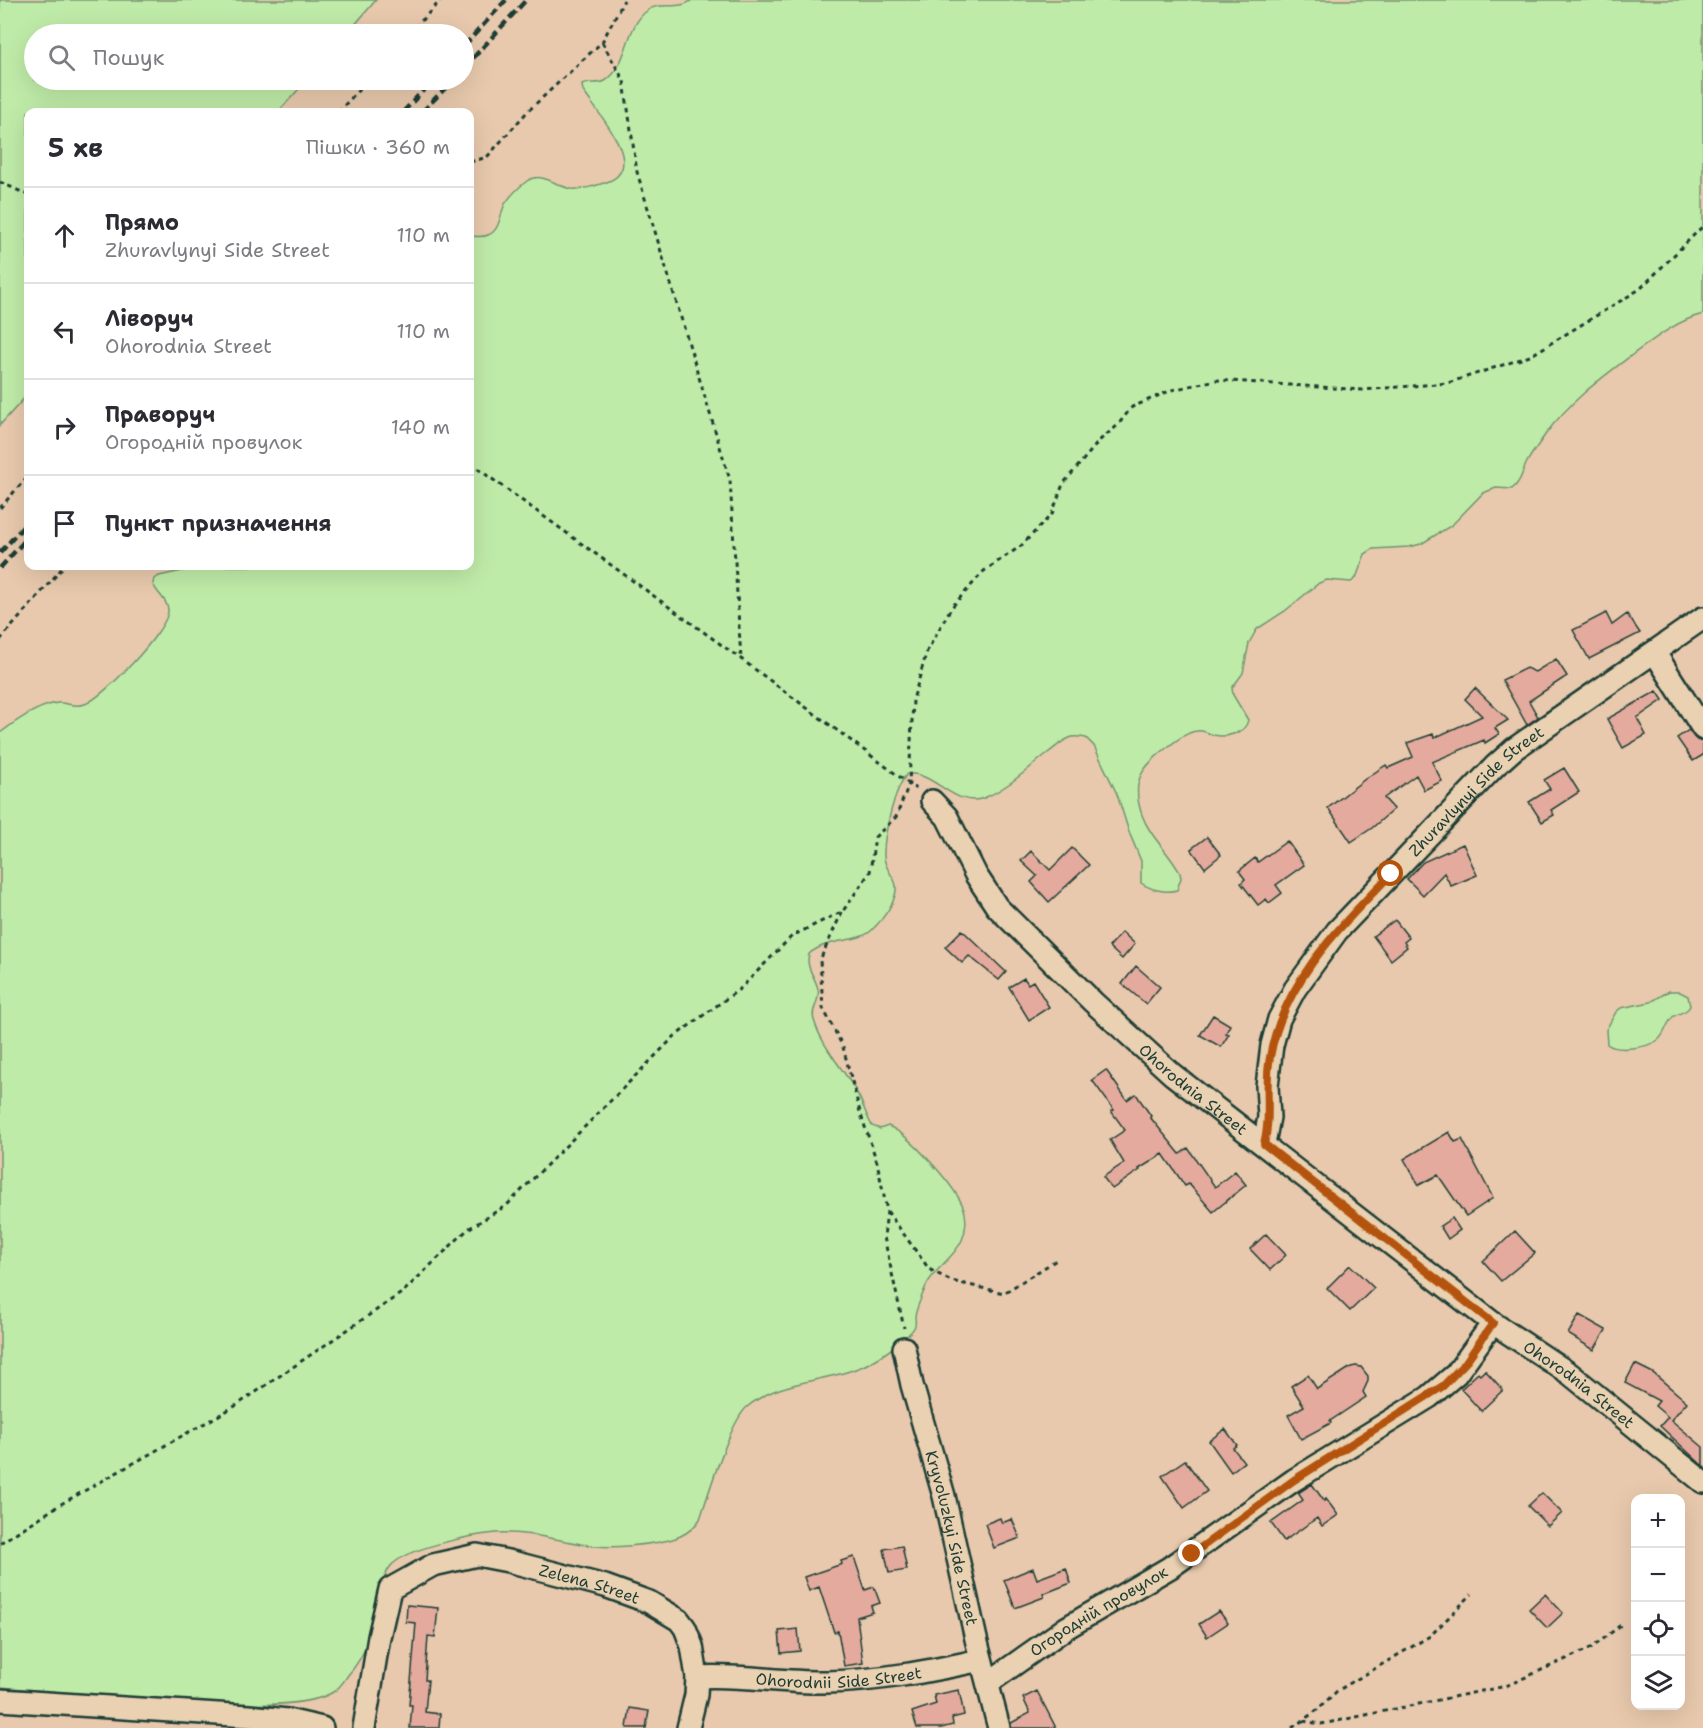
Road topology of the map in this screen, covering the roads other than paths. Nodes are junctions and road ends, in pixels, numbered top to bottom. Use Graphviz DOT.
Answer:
graph roads {
  1 [pos="1703,618"];
  2 [pos="1655,653"];
  3 [pos="1703,729"];
  4 [pos="932,801"];
  5 [pos="1264,1144"];
  6 [pos="1493,1323"];
  7 [pos="904,1348"];
  8 [pos="1703,1482"];
  9 [pos="981,1660"];
  10 [pos="697,1677"];
  11 [pos="988,1683"];
  12 [pos="0,1700"];
  13 [pos="322,1728"];
  14 [pos="364,1728"];
  15 [pos="688,1728"];
  16 [pos="999,1728"];
  1 -- 2 [label="street, Zhuravlynyi Side Street"];
  2 -- 3 [label="street"];
  2 -- 5 [label="street, Zhuravlynyi Side Street"];
  4 -- 5 [label="street, Ohorodnia Street"];
  5 -- 6 [label="street, Ohorodnia Street"];
  6 -- 8 [label="street, Ohorodnia Street"];
  6 -- 11 [label="street, Огородній провулок"];
  7 -- 9 [label="street, Kryvoluzkyi Side Street"];
  9 -- 10 [label="street, Ohorodnii Side Street"];
  9 -- 11 [label="street, Kryvoluzkyi Side Street"];
  10 -- 14 [label="street, Zelena Street"];
  10 -- 15 [label="street, Zelena Street"];
  11 -- 16 [label="street, Kryvoluzkyi Side Street"];
  12 -- 13 [label="street"];
}
